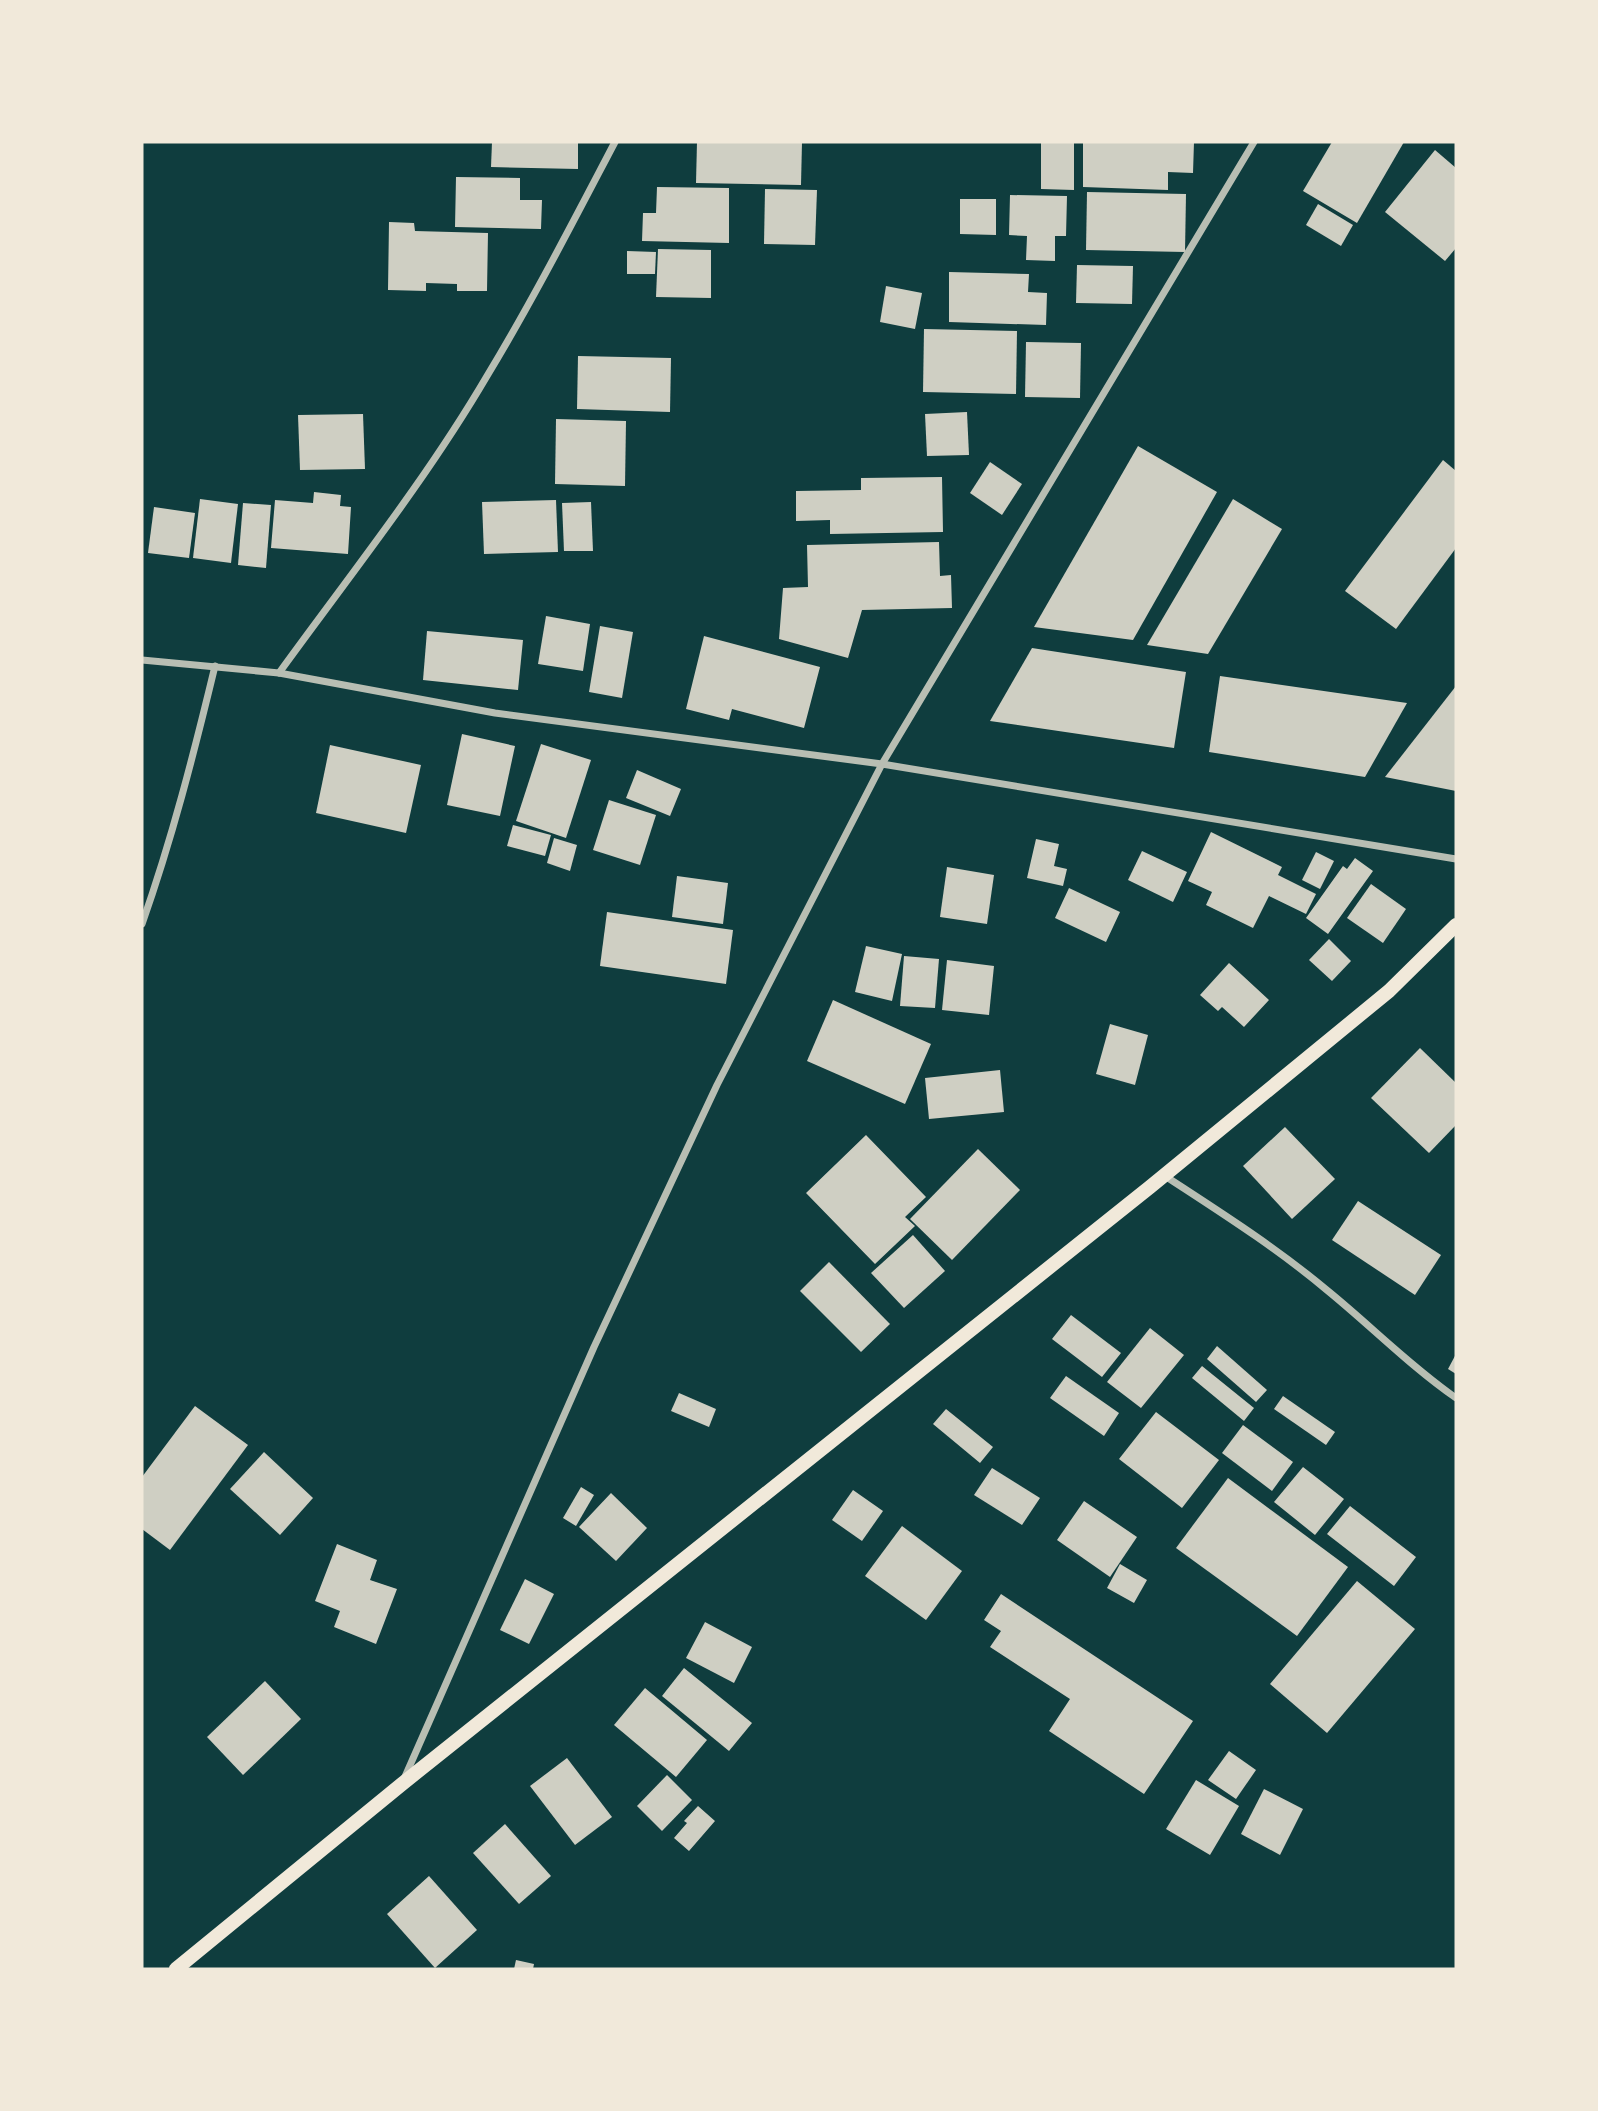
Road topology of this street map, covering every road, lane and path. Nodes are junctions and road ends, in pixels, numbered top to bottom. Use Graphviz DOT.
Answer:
graph roads {
  1 [pos="615,142"];
  2 [pos="1254,142"];
  3 [pos="142,660"];
  4 [pos="215,666"];
  5 [pos="279,673"];
  6 [pos="882,764"];
  7 [pos="1456,859"];
  8 [pos="142,924"];
  9 [pos="1456,925"];
  10 [pos="1164,1175"];
  11 [pos="1456,1398"];
  12 [pos="402,1784"];
  13 [pos="176,1969"];
  1 -- 5 [label="street"];
  2 -- 6 [label="street"];
  3 -- 4 [label="street"];
  4 -- 5 [label="street"];
  4 -- 8 [label="street"];
  5 -- 6 [label="street"];
  6 -- 7 [label="street"];
  6 -- 12 [label="street"];
  9 -- 10 [label="main road"];
  10 -- 11 [label="street"];
  10 -- 12 [label="main road"];
  12 -- 13 [label="main road"];
}
